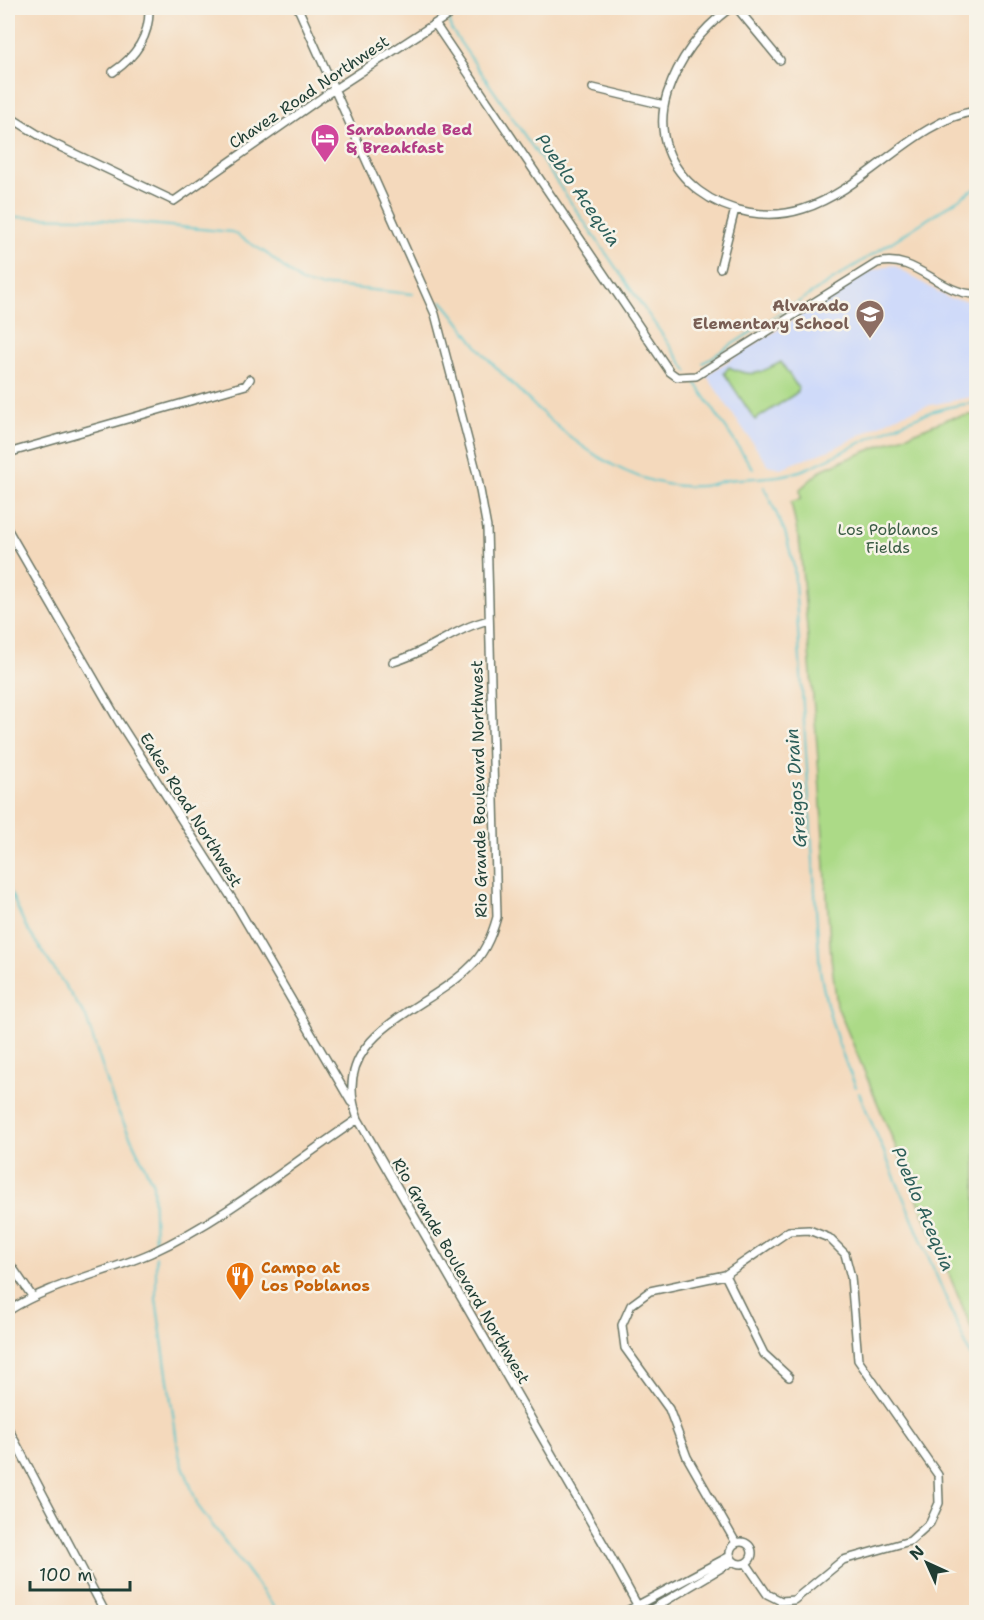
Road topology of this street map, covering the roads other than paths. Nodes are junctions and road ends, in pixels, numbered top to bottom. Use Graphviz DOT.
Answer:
graph roads {
  1 [pos="148,8"];
  2 [pos="298,8"];
  3 [pos="459,8"];
  4 [pos="730,8"];
  5 [pos="737,8"];
  6 [pos="435,24"];
  7 [pos="780,60"];
  8 [pos="113,72"];
  9 [pos="593,88"];
  10 [pos="335,89"];
  11 [pos="664,105"];
  12 [pos="976,111"];
  13 [pos="8,116"];
  14 [pos="735,209"];
  15 [pos="720,268"];
  16 [pos="976,294"];
  17 [pos="250,379"];
  18 [pos="8,453"];
  19 [pos="8,530"];
  20 [pos="489,620"];
  21 [pos="393,662"];
  22 [pos="353,1105"];
  23 [pos="358,1119"];
  24 [pos="8,1261"];
  25 [pos="725,1275"];
  26 [pos="32,1296"];
  27 [pos="8,1311"];
  28 [pos="789,1377"];
  29 [pos="8,1428"];
  30 [pos="736,1543"];
  31 [pos="732,1558"];
  32 [pos="746,1563"];
  33 [pos="639,1609"];
  34 [pos="105,1612"];
  35 [pos="625,1612"];
  36 [pos="647,1612"];
  1 -- 8 [label="street"];
  2 -- 10 [label="street, Rio Grande Boulevard Northwest"];
  3 -- 6 [label="street, Chavez Road Northwest"];
  4 -- 11 [label="street"];
  5 -- 7 [label="street"];
  6 -- 10 [label="street, Chavez Road Northwest"];
  6 -- 16 [label="street"];
  9 -- 11 [label="street"];
  10 -- 13 [label="street, Chavez Road Northwest"];
  10 -- 20 [label="street, Rio Grande Boulevard Northwest"];
  11 -- 14 [label="street"];
  12 -- 14 [label="street"];
  14 -- 15 [label="street"];
  17 -- 18 [label="street"];
  19 -- 22 [label="street, Eakes Road Northwest"];
  20 -- 21 [label="street"];
  20 -- 22 [label="street, Rio Grande Boulevard Northwest"];
  22 -- 23 [label="street, Rio Grande Boulevard Northwest"];
  23 -- 26 [label="street"];
  23 -- 33 [label="street, Rio Grande Boulevard Northwest"];
  24 -- 26 [label="street"];
  25 -- 28 [label="street"];
  25 -- 30 [label="street"];
  25 -- 32 [label="street"];
  26 -- 27 [label="street"];
  29 -- 34 [label="street"];
  30 -- 31 [label="street"];
  30 -- 32 [label="street"];
  31 -- 32 [label="street"];
  31 -- 33 [label="street"];
  31 -- 36 [label="street"];
  33 -- 35 [label="street"];
}
